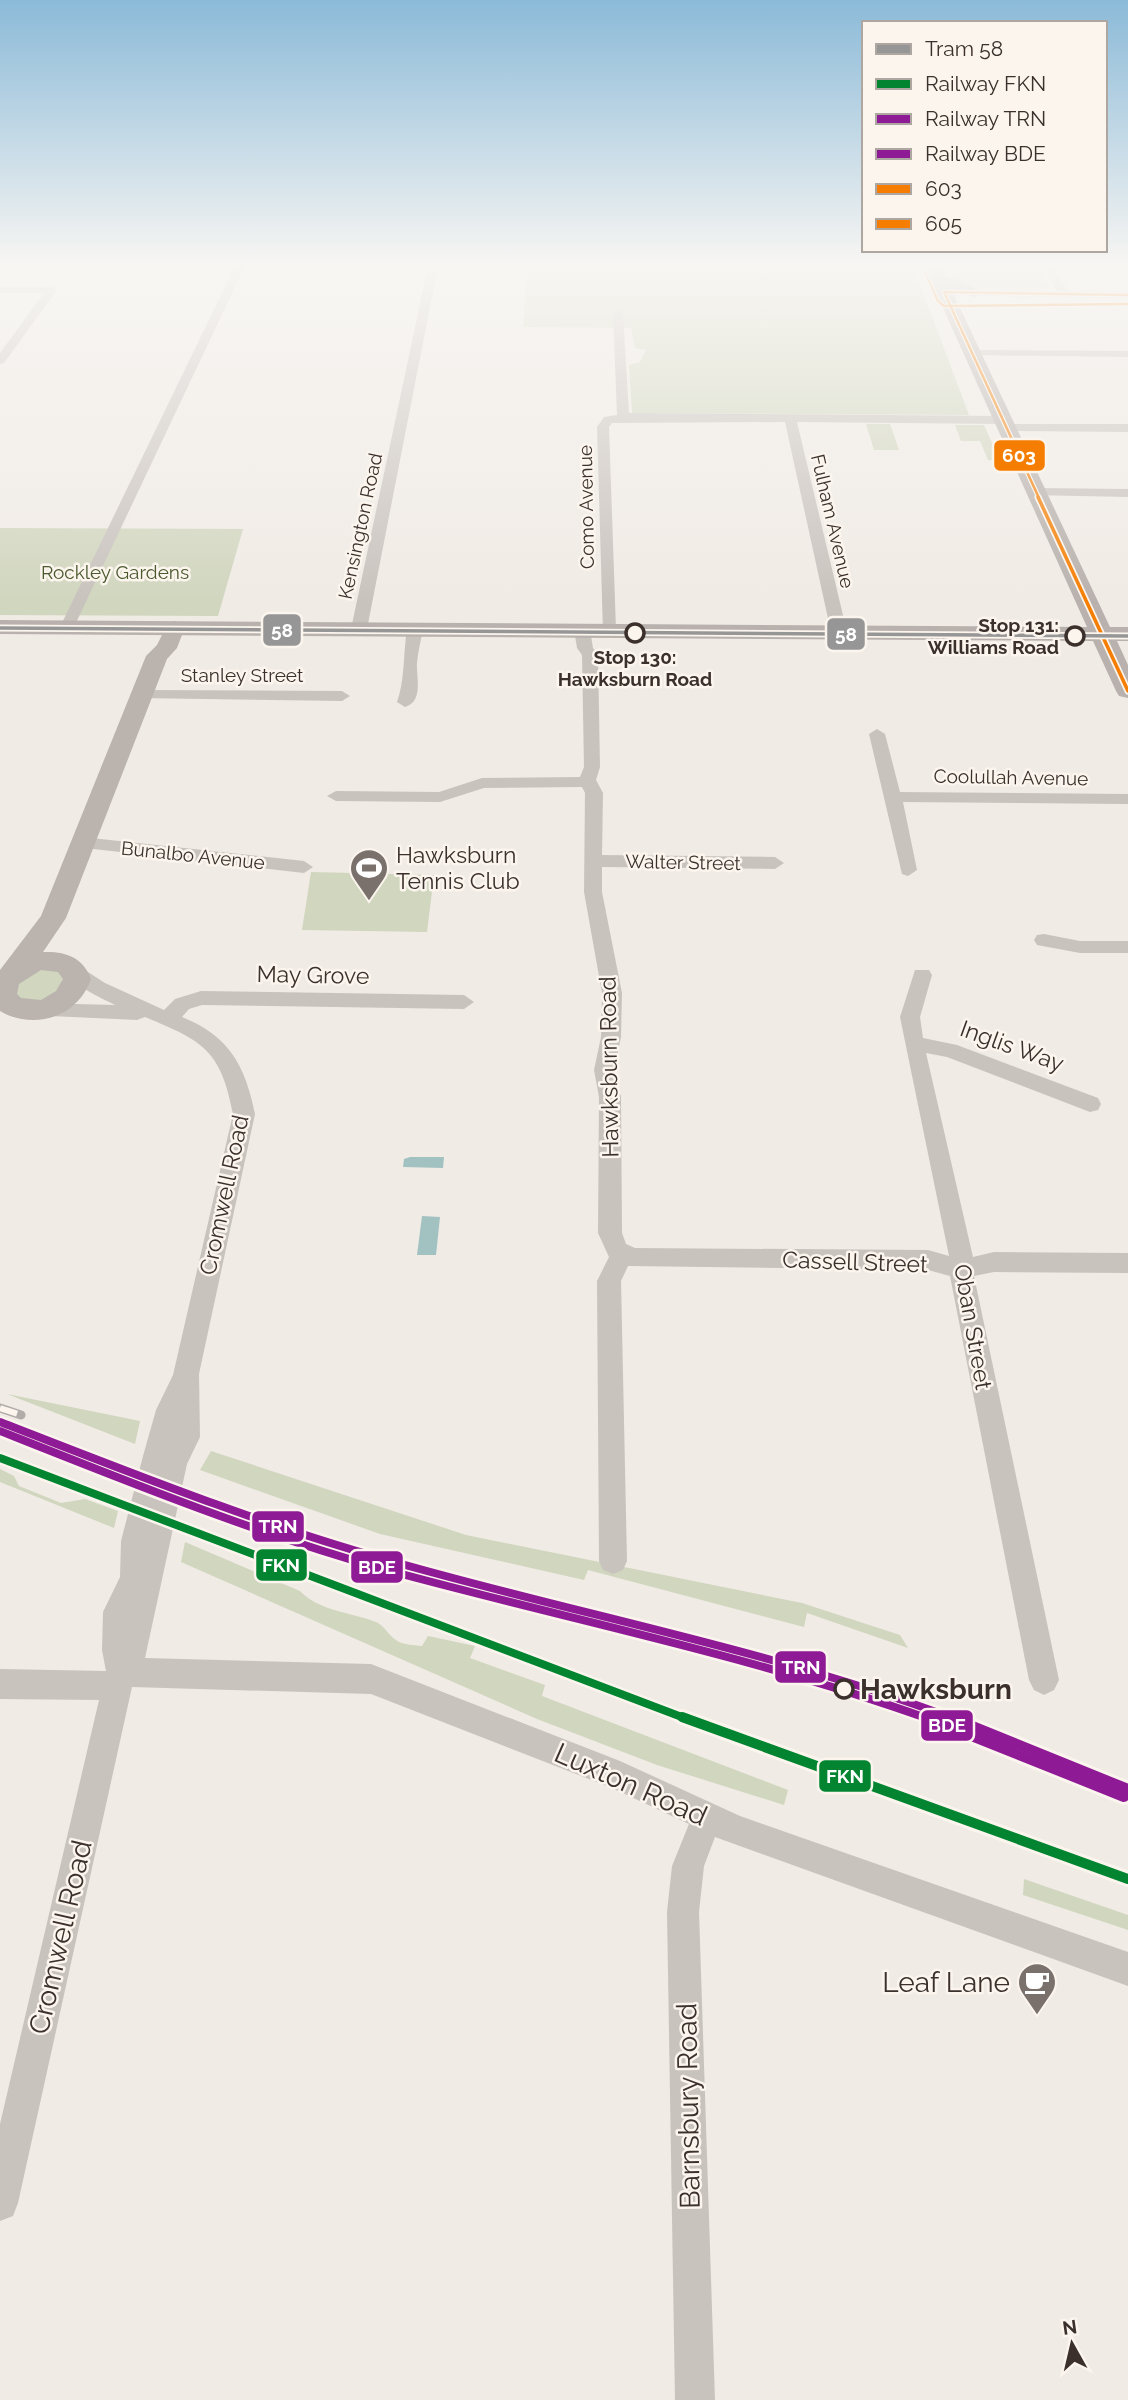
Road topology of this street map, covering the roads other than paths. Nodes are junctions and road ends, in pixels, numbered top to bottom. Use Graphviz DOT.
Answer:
graph roads {
  1 [pos="186,378"];
  2 [pos="410,378"];
  3 [pos="621,378"];
  4 [pos="983,378"];
  5 [pos="623,417"];
  6 [pos="790,419"];
  7 [pos="1004,424"];
  8 [pos="1128,428"];
  9 [pos="1035,492"];
  10 [pos="1128,493"];
  11 [pos="0,626"];
  12 [pos="67,627"];
  13 [pos="167,627"];
  14 [pos="359,629"];
  15 [pos="415,629"];
  16 [pos="596,630"];
  17 [pos="839,632"];
  18 [pos="1102,634"];
  19 [pos="1128,634"];
  20 [pos="1128,691"];
  21 [pos="142,695"];
  22 [pos="342,696"];
  23 [pos="405,702"];
  24 [pos="877,734"];
  25 [pos="587,782"];
  26 [pos="336,796"];
  27 [pos="893,797"];
  28 [pos="1128,799"];
  29 [pos="82,843"];
  30 [pos="592,861"];
  31 [pos="775,863"];
  32 [pos="304,867"];
  33 [pos="908,870"];
  34 [pos="53,919"];
  35 [pos="1044,940"];
  36 [pos="1128,947"];
  37 [pos="73,969"];
  38 [pos="922,975"];
  39 [pos="8,977"];
  40 [pos="464,1002"];
  41 [pos="33,1010"];
  42 [pos="0,1014"];
  43 [pos="163,1016"];
  44 [pos="914,1044"];
  45 [pos="1090,1104"];
  46 [pos="622,1255"];
  47 [pos="1128,1263"];
  48 [pos="961,1269"];
  49 [pos="613,1561"];
  50 [pos="119,1679"];
  51 [pos="1044,1680"];
  52 [pos="0,1684"];
  53 [pos="707,1817"];
  54 [pos="1128,1969"];
  55 [pos="0,2203"];
  56 [pos="695,2400"];
  1 -- 12 [label="street"];
  2 -- 14 [label="street, Kensington Road"];
  3 -- 5 [label="street"];
  4 -- 7 [label="main road"];
  5 -- 6 [label="street"];
  5 -- 16 [label="street, Como Avenue"];
  6 -- 7 [label="street"];
  6 -- 17 [label="street, Fulham Avenue"];
  7 -- 8 [label="street"];
  7 -- 9 [label="main road"];
  9 -- 10 [label="street"];
  9 -- 18 [label="main road"];
  11 -- 12 [label="main road"];
  12 -- 13 [label="main road"];
  13 -- 14 [label="main road"];
  13 -- 21 [label="street"];
  14 -- 15 [label="main road"];
  15 -- 16 [label="main road"];
  15 -- 23 [label="street"];
  16 -- 17 [label="main road"];
  16 -- 25 [label="street, Hawksburn Road"];
  17 -- 18 [label="main road"];
  18 -- 19 [label="main road"];
  18 -- 20 [label="main road"];
  21 -- 22 [label="street, Stanley Street"];
  21 -- 29 [label="street"];
  24 -- 27 [label="street"];
  25 -- 26 [label="street"];
  25 -- 30 [label="street, Hawksburn Road"];
  27 -- 28 [label="street, Coolullah Avenue"];
  27 -- 33 [label="street"];
  29 -- 32 [label="street, Bunalbo Avenue"];
  29 -- 34 [label="street"];
  30 -- 31 [label="street, Walter Street"];
  30 -- 46 [label="street, Hawksburn Road"];
  34 -- 37 [label="street, Cromwell Road"];
  34 -- 39 [label="street"];
  35 -- 36 [label="street"];
  37 -- 39 [label="street, Cromwell Road"];
  37 -- 41 [label="street"];
  37 -- 43 [label="street, Cromwell Road"];
  38 -- 44 [label="street, Oban Street"];
  39 -- 41 [label="street"];
  40 -- 43 [label="street, May Grove"];
  41 -- 42 [label="street"];
  41 -- 43 [label="street, Cromwell Road"];
  43 -- 50 [label="street, Cromwell Road"];
  44 -- 45 [label="street, Inglis Way"];
  44 -- 48 [label="street, Oban Street"];
  46 -- 48 [label="street, Cassell Street"];
  46 -- 49 [label="street"];
  47 -- 48 [label="street, Cassell Street"];
  48 -- 51 [label="street, Oban Street"];
  50 -- 52 [label="street, Luxton Road"];
  50 -- 53 [label="street, Luxton Road"];
  50 -- 55 [label="street, Cromwell Road"];
  53 -- 54 [label="street, Luxton Road"];
  53 -- 56 [label="street, Barnsbury Road"];
}
